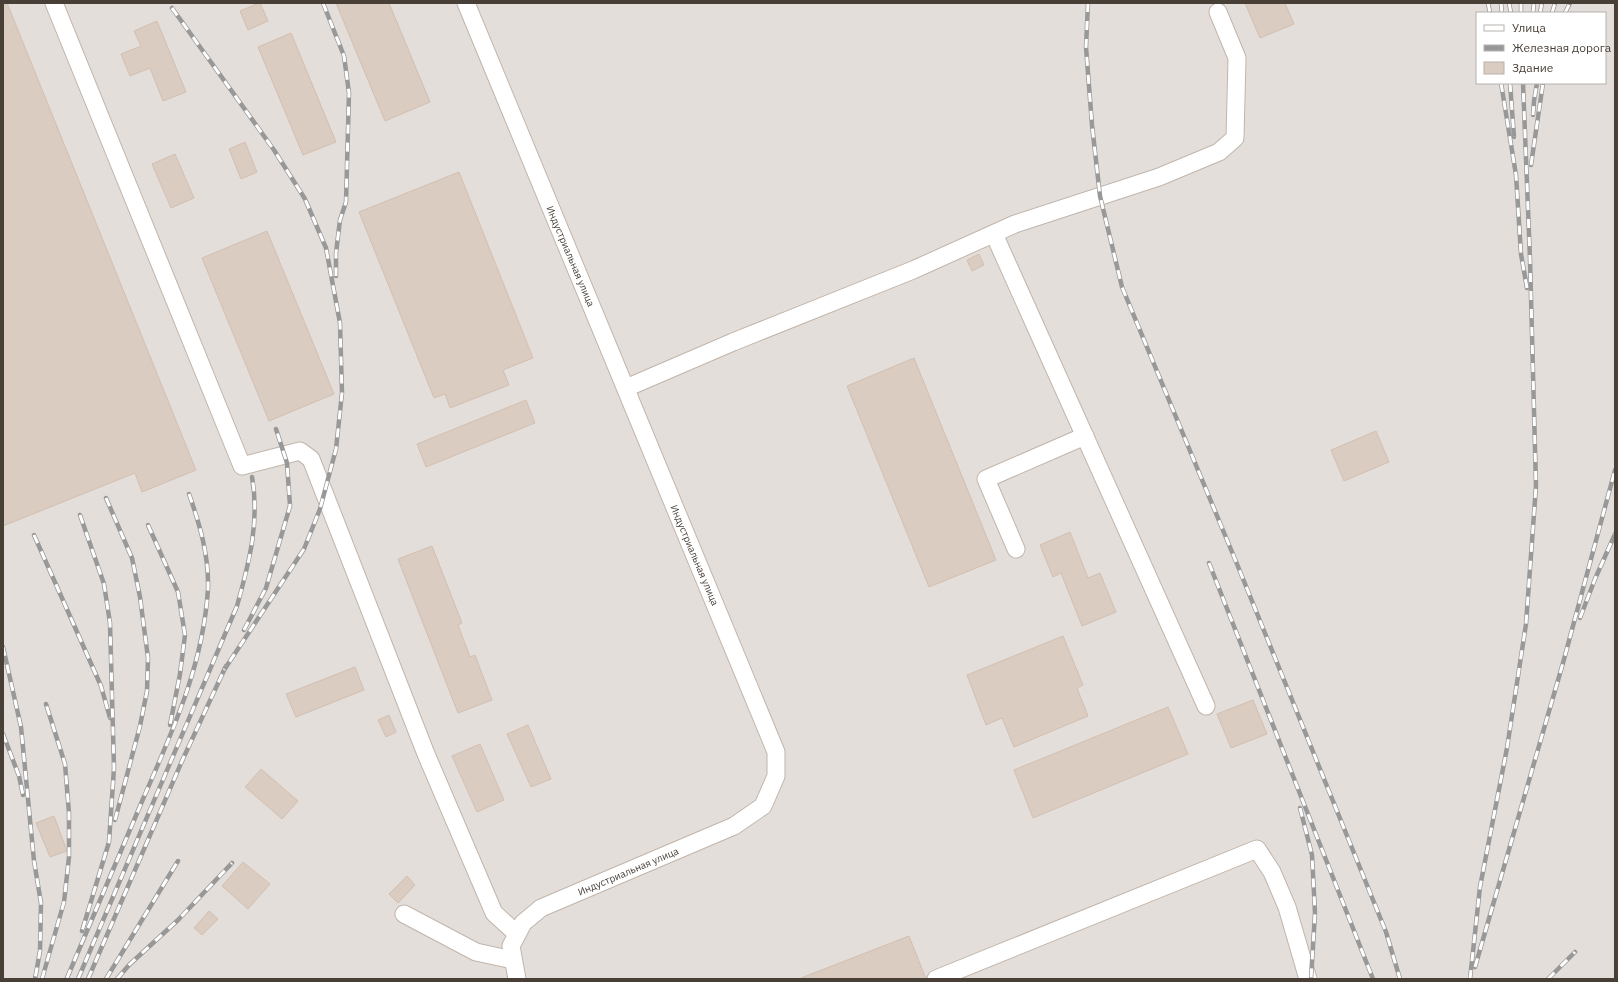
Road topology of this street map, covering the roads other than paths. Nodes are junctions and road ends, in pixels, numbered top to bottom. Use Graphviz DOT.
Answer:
graph roads {
  1 [pos="54,3"];
  2 [pos="466,3"];
  3 [pos="1218,12"];
  4 [pos="994,234"];
  5 [pos="626,388"];
  6 [pos="1085,436"];
  7 [pos="1016,549"];
  8 [pos="1206,706"];
  9 [pos="404,914"];
  10 [pos="517,934"];
  11 [pos="513,960"];
  12 [pos="517,979"];
  13 [pos="936,979"];
  14 [pos="1308,979"];
  1 -- 10 [label="street"];
  2 -- 5 [label="street, Индустриальная улица"];
  3 -- 4 [label="street"];
  4 -- 5 [label="street"];
  4 -- 6 [label="street"];
  5 -- 10 [label="street, Индустриальная улица"];
  6 -- 7 [label="street"];
  6 -- 8 [label="street"];
  9 -- 11 [label="street"];
  10 -- 11 [label="street, Индустриальная улица"];
  11 -- 12 [label="street, Индустриальная улица"];
  13 -- 14 [label="street"];
}
